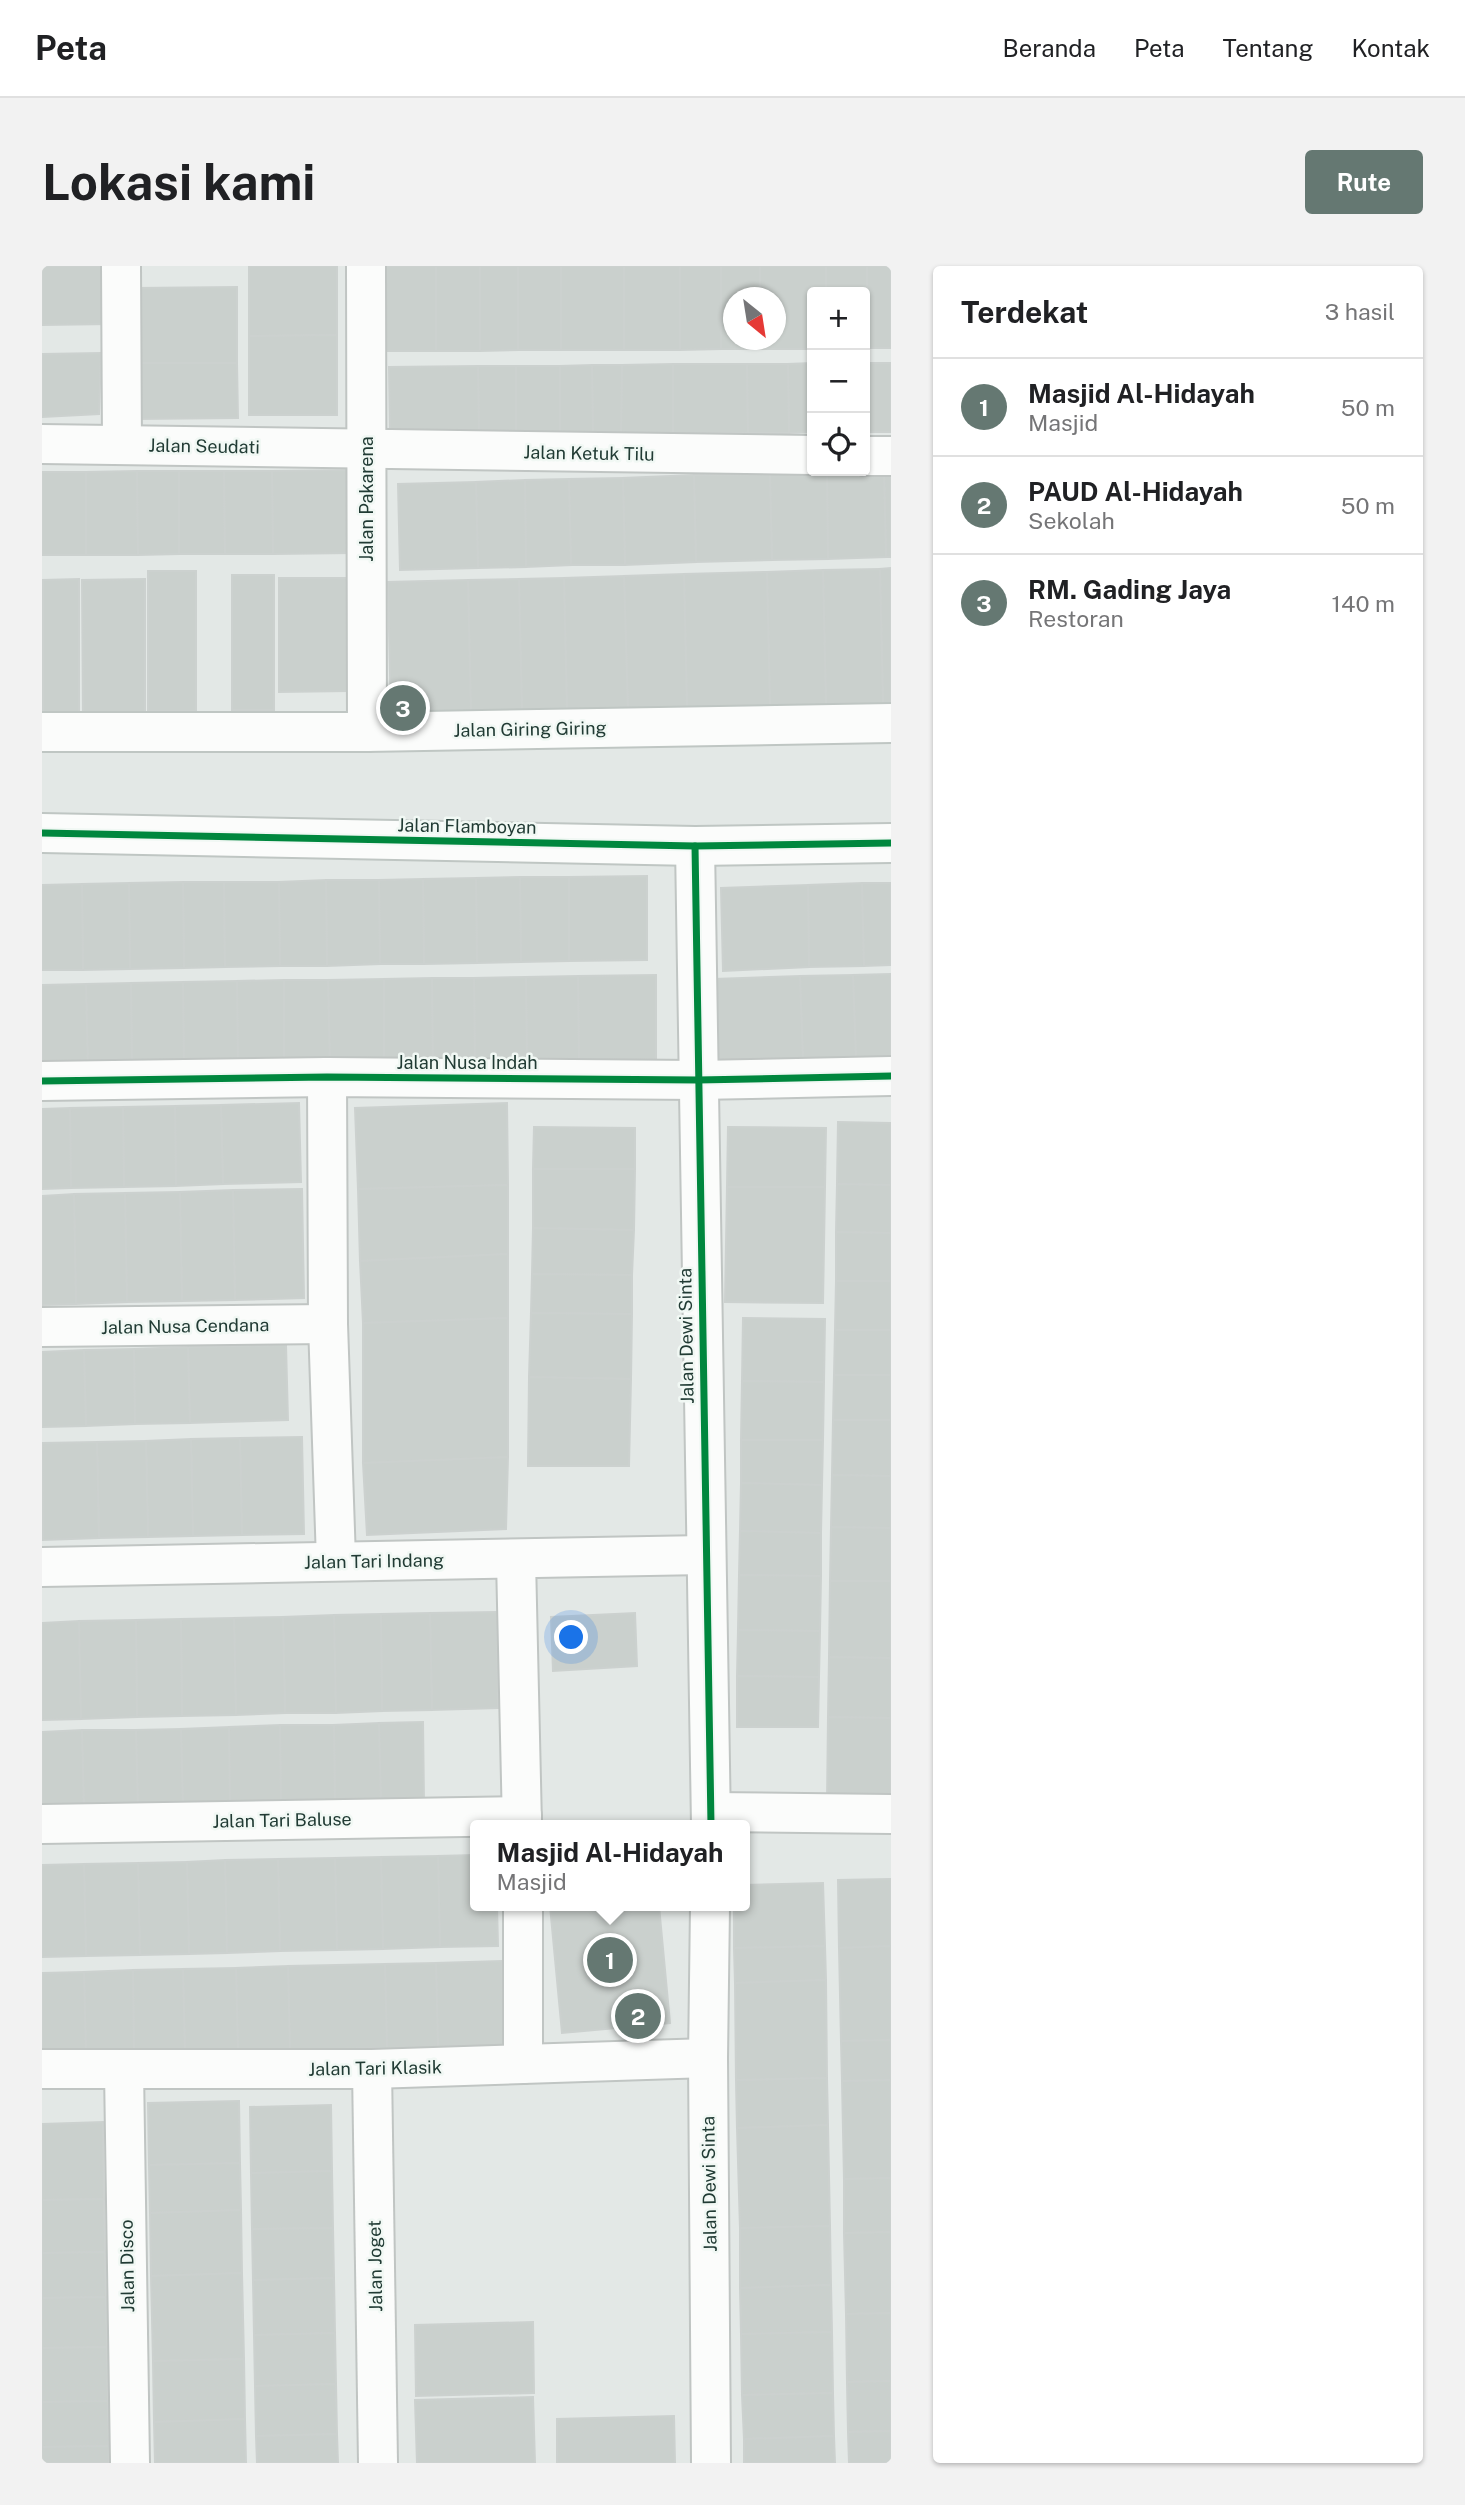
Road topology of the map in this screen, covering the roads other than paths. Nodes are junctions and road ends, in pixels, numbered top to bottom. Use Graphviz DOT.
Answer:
graph roads {
  1 [pos="121,266"];
  2 [pos="366,266"];
  3 [pos="42,444"];
  4 [pos="122,444"];
  5 [pos="366,450"];
  6 [pos="807,455"];
  7 [pos="870,456"];
  8 [pos="891,456"];
  9 [pos="891,723"];
  10 [pos="42,732"];
  11 [pos="367,732"];
  12 [pos="42,833"];
  13 [pos="891,843"];
  14 [pos="695,846"];
  15 [pos="891,1076"];
  16 [pos="327,1077"];
  17 [pos="698,1080"];
  18 [pos="42,1081"];
  19 [pos="328,1324"];
  20 [pos="42,1327"];
  21 [pos="705,1555"];
  22 [pos="336,1560"];
  23 [pos="516,1560"];
  24 [pos="42,1567"];
  25 [pos="891,1814"];
  26 [pos="711,1819"];
  27 [pos="522,1820"];
  28 [pos="470,1821"];
  29 [pos="42,1824"];
  30 [pos="523,1911"];
  31 [pos="710,1911"];
  32 [pos="708,2058"];
  33 [pos="523,2064"];
  34 [pos="42,2069"];
  35 [pos="372,2069"];
  36 [pos="124,2070"];
  37 [pos="130,2463"];
  38 [pos="378,2463"];
  39 [pos="712,2463"];
  1 -- 4 [label="street"];
  2 -- 5 [label="street, Jalan Pakarena"];
  3 -- 4 [label="street, Jalan Seudati"];
  4 -- 5 [label="street, Jalan Seudati"];
  5 -- 6 [label="street, Jalan Ketuk Tilu"];
  5 -- 11 [label="street, Jalan Pakarena"];
  7 -- 8 [label="street"];
  9 -- 11 [label="street, Jalan Giring Giring"];
  10 -- 11 [label="street, Jalan Giring Giring"];
  12 -- 14 [label="street, Jalan Flamboyan"];
  13 -- 14 [label="street, Jalan Flamboyan"];
  14 -- 17 [label="street, Jalan Dewi Sinta"];
  15 -- 17 [label="street, Jalan Nusa Indah"];
  16 -- 17 [label="street, Jalan Nusa Indah"];
  16 -- 18 [label="street, Jalan Nusa Indah"];
  16 -- 19 [label="street"];
  17 -- 21 [label="street, Jalan Dewi Sinta"];
  19 -- 20 [label="street, Jalan Nusa Cendana"];
  19 -- 22 [label="street"];
  21 -- 23 [label="street, Jalan Tari Indang"];
  21 -- 26 [label="street, Jalan Dewi Sinta"];
  22 -- 23 [label="street, Jalan Tari Indang"];
  22 -- 24 [label="street, Jalan Tari Indang"];
  23 -- 27 [label="street"];
  25 -- 26 [label="street"];
  28 -- 29 [label="street, Jalan Tari Baluse"];
  30 -- 33 [label="street"];
  31 -- 32 [label="street, Jalan Dewi Sinta"];
  32 -- 33 [label="street, Jalan Tari Klasik"];
  32 -- 39 [label="street, Jalan Dewi Sinta"];
  33 -- 35 [label="street, Jalan Tari Klasik"];
  34 -- 36 [label="street, Jalan Tari Klasik"];
  35 -- 36 [label="street, Jalan Tari Klasik"];
  35 -- 38 [label="street, Jalan Joget"];
  36 -- 37 [label="street, Jalan Disco"];
}
